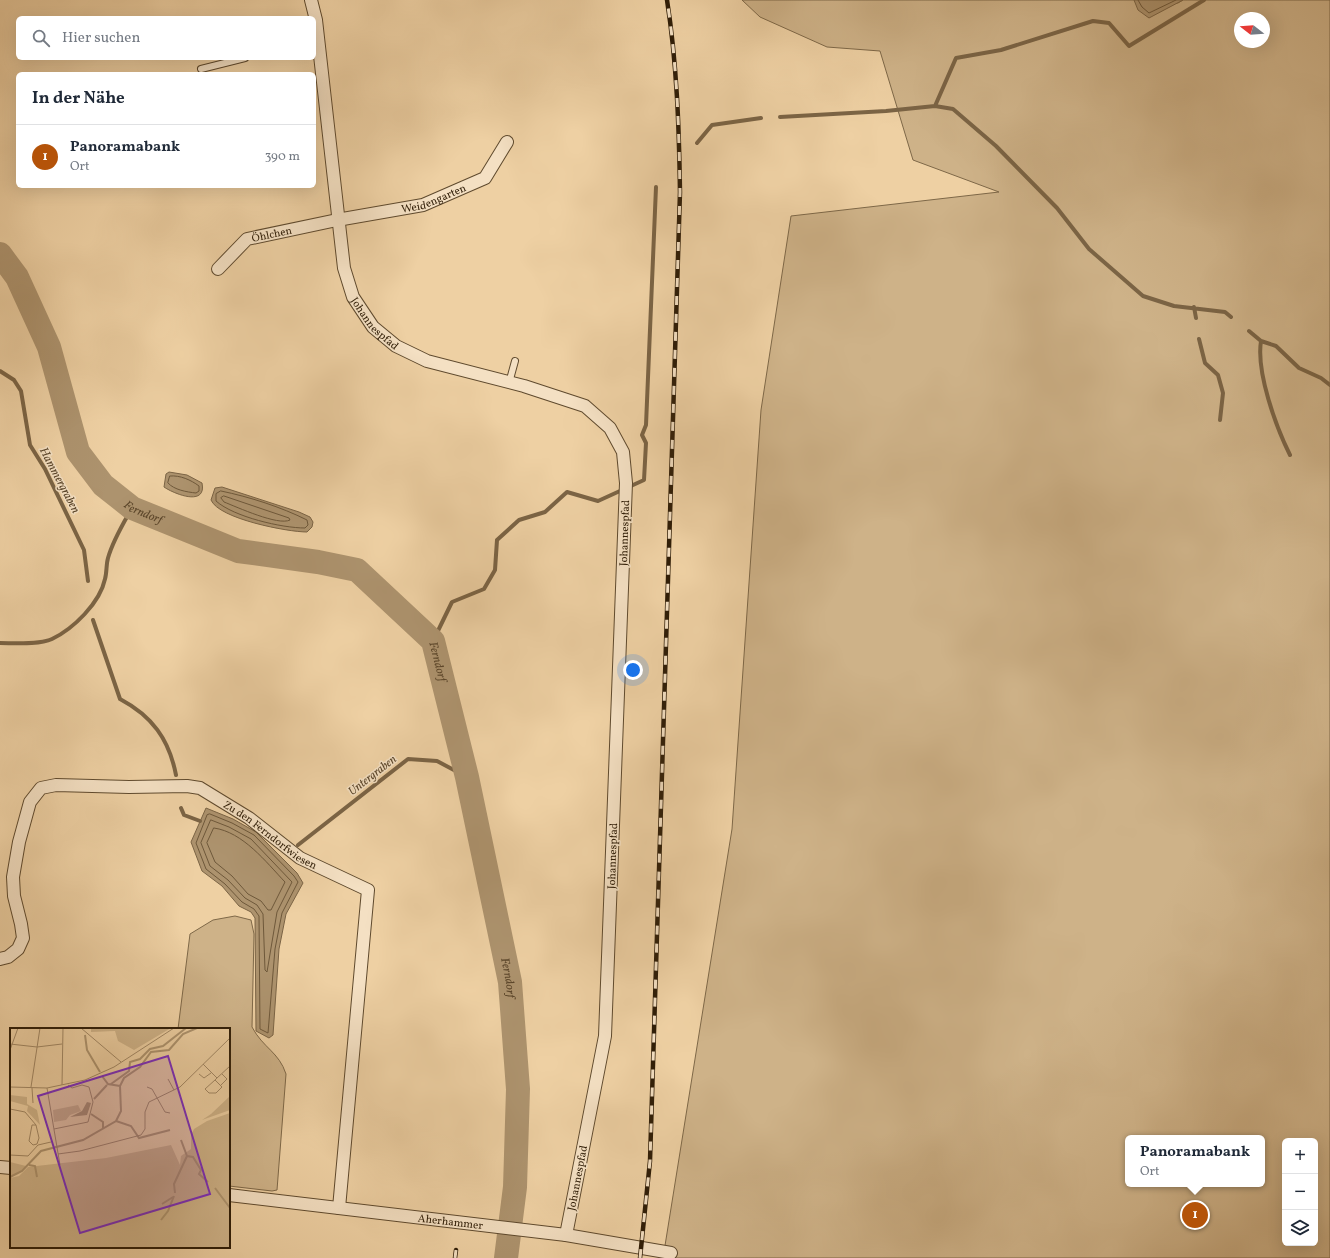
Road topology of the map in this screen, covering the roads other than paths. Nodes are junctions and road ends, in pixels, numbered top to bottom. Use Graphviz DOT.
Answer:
graph roads {
  1 [pos="311,0"];
  2 [pos="315,16"];
  3 [pos="316,20"];
  4 [pos="316,42"];
  5 [pos="237,60"];
  6 [pos="201,69"];
  7 [pos="507,142"];
  8 [pos="337,220"];
  9 [pos="218,269"];
  10 [pos="515,361"];
  11 [pos="509,383"];
  12 [pos="0,959"];
  13 [pos="0,1167"];
  14 [pos="10,1168"];
  15 [pos="230,1195"];
  16 [pos="339,1208"];
  17 [pos="566,1235"];
  18 [pos="672,1254"];
  1 -- 2 [label="street, Johannespfad"];
  3 -- 4 [label="street, Johannespfad"];
  4 -- 8 [label="street, Johannespfad"];
  5 -- 6 [label="lane"];
  7 -- 8 [label="street, Weidengarten"];
  8 -- 9 [label="street, Öhlchen"];
  8 -- 11 [label="street, Johannespfad"];
  10 -- 11 [label="lane"];
  11 -- 17 [label="street, Johannespfad"];
  12 -- 16 [label="street, Zu den Ferndorfwiesen"];
  13 -- 14 [label="street"];
  15 -- 16 [label="street, Aherhammer"];
  16 -- 17 [label="street, Aherhammer"];
  17 -- 18 [label="street, Aherhammer"];
}
